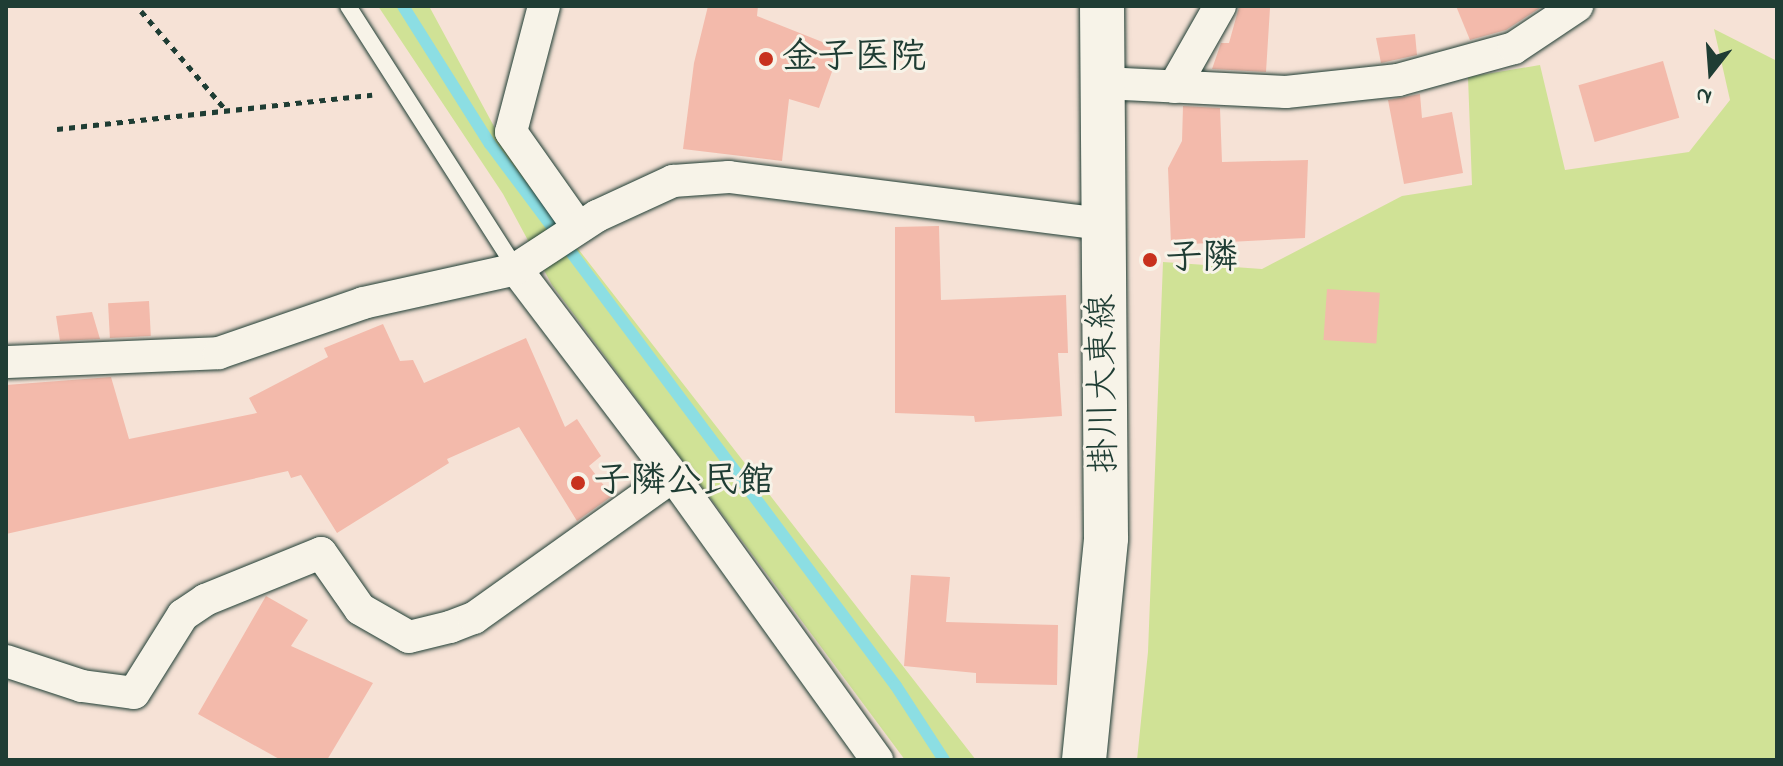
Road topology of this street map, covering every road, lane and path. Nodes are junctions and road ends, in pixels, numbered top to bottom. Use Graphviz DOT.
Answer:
graph roads {
  1 [pos="348,6"];
  2 [pos="544,6"];
  3 [pos="1102,6"];
  4 [pos="1220,6"];
  5 [pos="1577,6"];
  6 [pos="141,11"];
  7 [pos="1103,83"];
  8 [pos="1174,87"];
  9 [pos="401,93"];
  10 [pos="225,110"];
  11 [pos="57,129"];
  12 [pos="1103,224"];
  13 [pos="575,230"];
  14 [pos="525,265"];
  15 [pos="6,362"];
  16 [pos="673,476"];
  17 [pos="6,661"];
  18 [pos="877,760"];
  19 [pos="1084,760"];
  1 -- 9 [label="lane"];
  2 -- 13 [label="street"];
  3 -- 7 [label="main road, 掛川大東線"];
  4 -- 8 [label="street"];
  5 -- 8 [label="street"];
  6 -- 10 [label="path"];
  7 -- 8 [label="street"];
  7 -- 12 [label="main road, 掛川大東線"];
  9 -- 10 [label="path"];
  9 -- 14 [label="lane"];
  10 -- 11 [label="path"];
  12 -- 13 [label="street"];
  12 -- 19 [label="main road, 掛川大東線"];
  13 -- 14 [label="street"];
  14 -- 15 [label="street"];
  14 -- 16 [label="street"];
  16 -- 17 [label="street"];
  16 -- 18 [label="street"];
}
